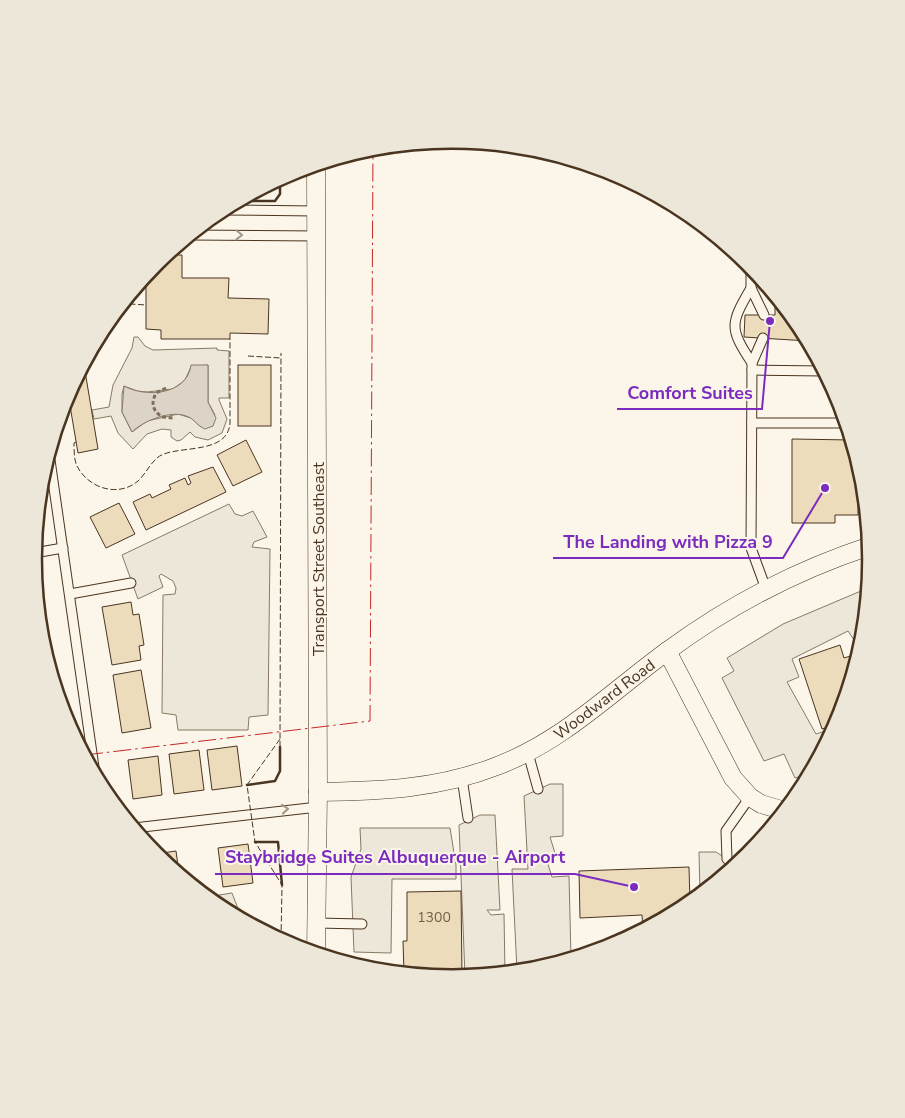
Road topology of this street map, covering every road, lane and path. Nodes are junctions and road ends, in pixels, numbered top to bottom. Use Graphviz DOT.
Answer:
graph roads {
  1 [pos="316,173"];
  2 [pos="238,210"];
  3 [pos="316,211"];
  4 [pos="202,235"];
  5 [pos="318,236"];
  6 [pos="751,278"];
  7 [pos="751,288"];
  8 [pos="764,315"];
  9 [pos="763,338"];
  10 [pos="752,366"];
  11 [pos="816,370"];
  12 [pos="166,388"];
  13 [pos="172,418"];
  14 [pos="752,423"];
  15 [pos="839,423"];
  16 [pos="52,472"];
  17 [pos="63,548"];
  18 [pos="862,549"];
  19 [pos="42,552"];
  20 [pos="131,582"];
  21 [pos="766,589"];
  22 [pos="70,594"];
  23 [pos="667,651"];
  24 [pos="528,752"];
  25 [pos="92,755"];
  26 [pos="462,778"];
  27 [pos="538,789"];
  28 [pos="750,798"];
  29 [pos="318,799"];
  30 [pos="778,809"];
  31 [pos="468,818"];
  32 [pos="142,827"];
  33 [pos="727,859"];
  34 [pos="317,923"];
  35 [pos="362,924"];
  36 [pos="316,945"];
  1 -- 3 [label="street, Transport Street Southeast"];
  2 -- 3 [label="lane"];
  3 -- 5 [label="street, Transport Street Southeast"];
  4 -- 5 [label="lane, one-way"];
  5 -- 29 [label="street, Transport Street Southeast"];
  6 -- 7 [label="lane"];
  7 -- 8 [label="lane"];
  7 -- 10 [label="lane"];
  9 -- 10 [label="lane"];
  10 -- 11 [label="lane"];
  10 -- 14 [label="lane"];
  12 -- 13 [label="path"];
  14 -- 15 [label="lane"];
  14 -- 21 [label="lane"];
  16 -- 17 [label="lane"];
  17 -- 19 [label="lane"];
  17 -- 22 [label="lane"];
  18 -- 21 [label="street, Woodward Road"];
  20 -- 22 [label="lane"];
  21 -- 23 [label="street, Woodward Road"];
  22 -- 25 [label="lane"];
  23 -- 24 [label="street, Woodward Road"];
  23 -- 28 [label="street"];
  24 -- 26 [label="street, Woodward Road"];
  24 -- 27 [label="lane"];
  26 -- 29 [label="street, Woodward Road"];
  26 -- 31 [label="lane"];
  28 -- 30 [label="street"];
  28 -- 33 [label="lane"];
  32 -- 29 [label="lane, one-way"];
  29 -- 34 [label="street, Transport Street Southeast"];
  34 -- 35 [label="lane"];
  34 -- 36 [label="street, Transport Street Southeast"];
}
